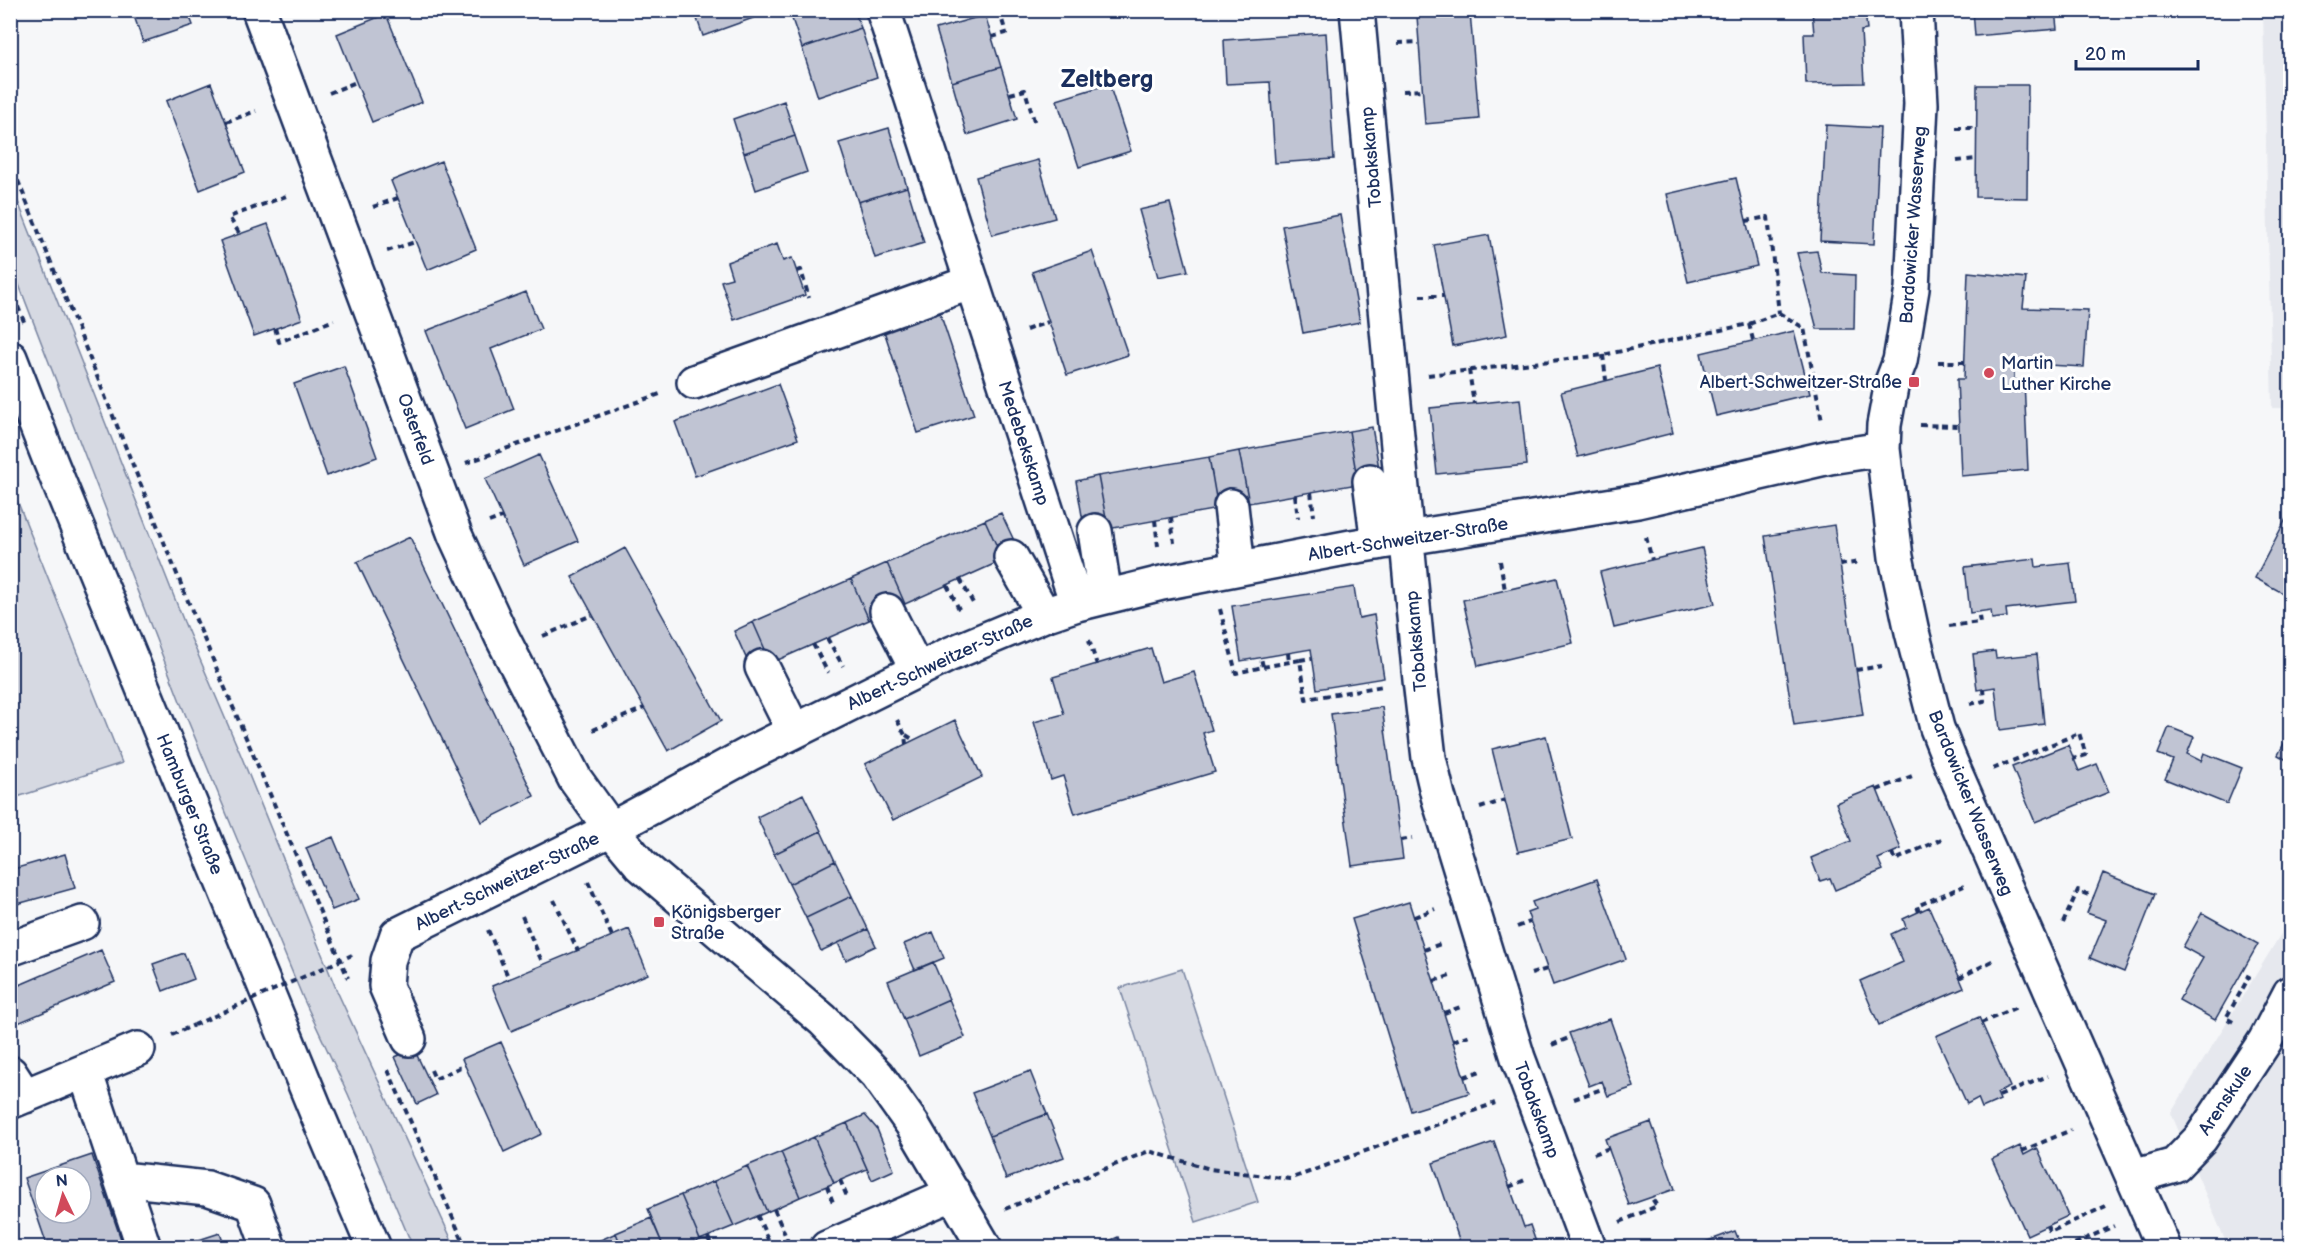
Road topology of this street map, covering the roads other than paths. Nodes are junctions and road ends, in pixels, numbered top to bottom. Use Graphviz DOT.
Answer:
graph roads {
  1 [pos="259,10"];
  2 [pos="883,10"];
  3 [pos="1357,10"];
  4 [pos="1916,10"];
  5 [pos="972,282"];
  6 [pos="10,358"];
  7 [pos="694,382"];
  8 [pos="1883,449"];
  9 [pos="1370,481"];
  10 [pos="1231,506"];
  11 [pos="1095,531"];
  12 [pos="1393,540"];
  13 [pos="1011,557"];
  14 [pos="1225,571"];
  15 [pos="1091,600"];
  16 [pos="887,611"];
  17 [pos="1044,615"];
  18 [pos="762,667"];
  19 [pos="917,670"];
  20 [pos="794,731"];
  21 [pos="611,830"];
  22 [pos="82,923"];
  23 [pos="10,949"];
  24 [pos="2290,993"];
  25 [pos="409,1039"];
  26 [pos="138,1049"];
  27 [pos="85,1071"];
  28 [pos="15,1091"];
  29 [pos="122,1179"];
  30 [pos="954,1193"];
  31 [pos="2140,1193"];
  32 [pos="978,1235"];
  33 [pos="1587,1242"];
  34 [pos="144,1248"];
  35 [pos="269,1248"];
  36 [pos="374,1248"];
  37 [pos="827,1248"];
  38 [pos="2164,1248"];
  1 -- 21 [label="street, Osterfeld"];
  2 -- 5 [label="street, Medebekskamp"];
  3 -- 12 [label="street, Tobakskamp"];
  4 -- 8 [label="street, Bardowicker Wasserweg"];
  5 -- 7 [label="street"];
  5 -- 15 [label="street, Medebekskamp"];
  6 -- 36 [label="street, Hamburger Straße"];
  8 -- 12 [label="street, Albert-Schweitzer-Straße"];
  8 -- 31 [label="street, Bardowicker Wasserweg"];
  9 -- 12 [label="street"];
  10 -- 14 [label="street"];
  11 -- 15 [label="street"];
  12 -- 14 [label="street, Albert-Schweitzer-Straße"];
  12 -- 33 [label="street, Tobakskamp"];
  13 -- 17 [label="street"];
  14 -- 15 [label="street, Albert-Schweitzer-Straße"];
  15 -- 17 [label="street, Albert-Schweitzer-Straße"];
  16 -- 19 [label="street"];
  17 -- 19 [label="street, Albert-Schweitzer-Straße"];
  18 -- 20 [label="street"];
  19 -- 20 [label="street, Albert-Schweitzer-Straße"];
  20 -- 21 [label="street, Albert-Schweitzer-Straße"];
  21 -- 25 [label="street, Albert-Schweitzer-Straße"];
  21 -- 30 [label="street"];
  22 -- 23 [label="street"];
  24 -- 31 [label="street, Arenskule"];
  26 -- 27 [label="street"];
  27 -- 28 [label="street"];
  27 -- 29 [label="street"];
  29 -- 34 [label="street"];
  29 -- 35 [label="street"];
  30 -- 32 [label="street"];
  30 -- 37 [label="street"];
  31 -- 38 [label="street, Bardowicker Wasserweg"];
}
